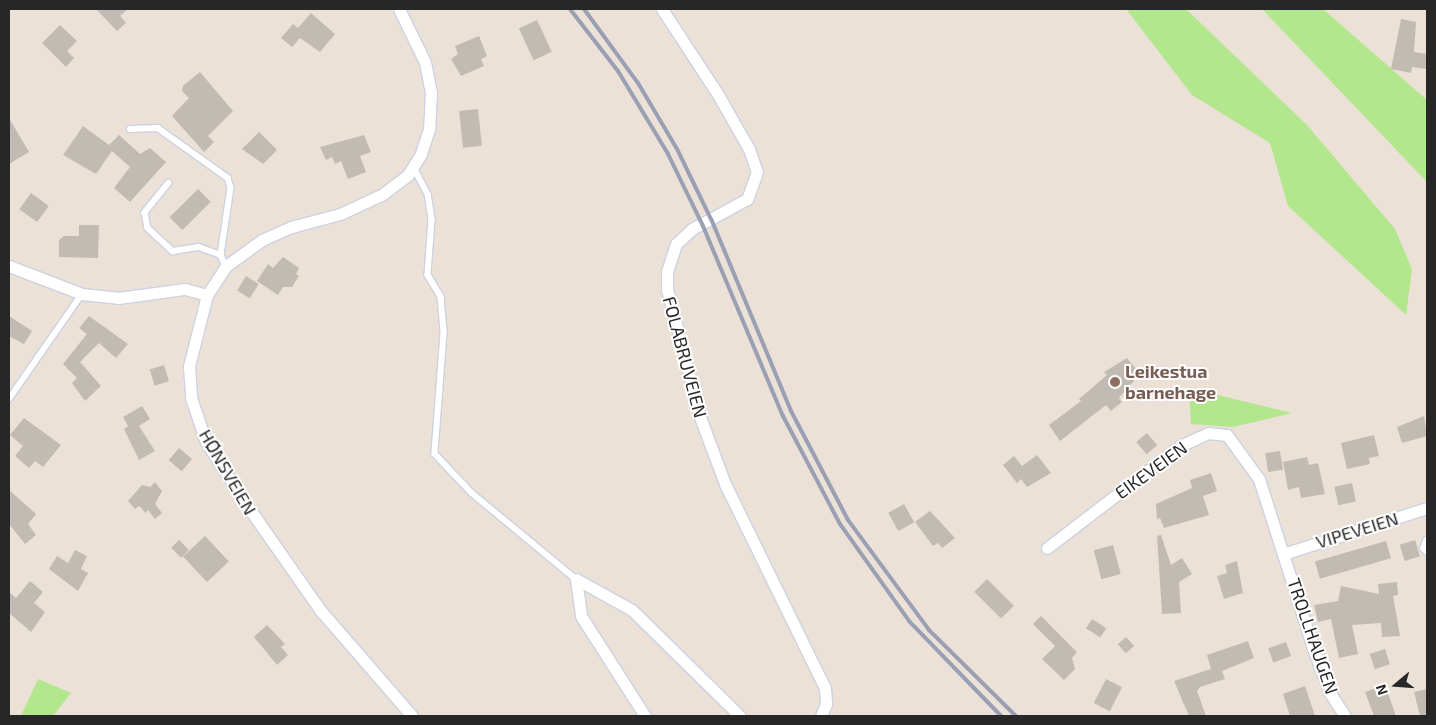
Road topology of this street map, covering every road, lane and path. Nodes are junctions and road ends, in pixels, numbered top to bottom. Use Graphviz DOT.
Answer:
graph roads {
  1 [pos="399,9"];
  2 [pos="662,9"];
  3 [pos="130,129"];
  4 [pos="413,166"];
  5 [pos="169,183"];
  6 [pos="221,255"];
  7 [pos="9,266"];
  8 [pos="226,266"];
  9 [pos="82,294"];
  10 [pos="206,295"];
  11 [pos="9,399"];
  12 [pos="1427,508"];
  13 [pos="1427,540"];
  14 [pos="1047,548"];
  15 [pos="1427,552"];
  16 [pos="1286,553"];
  17 [pos="576,578"];
  18 [pos="412,716"];
  19 [pos="645,716"];
  20 [pos="740,716"];
  21 [pos="821,716"];
  22 [pos="1345,716"];
  1 -- 4 [label="street, HØNSVEIEN"];
  2 -- 21 [label="street, FOLABRUVEIEN"];
  3 -- 6 [label="lane"];
  4 -- 8 [label="street, HØNSVEIEN"];
  4 -- 17 [label="lane"];
  5 -- 6 [label="lane"];
  6 -- 8 [label="lane"];
  7 -- 9 [label="street"];
  8 -- 10 [label="street, HØNSVEIEN"];
  9 -- 10 [label="street"];
  9 -- 11 [label="lane"];
  10 -- 18 [label="street, HØNSVEIEN"];
  12 -- 16 [label="street, VIPEVEIEN"];
  13 -- 15 [label="lane"];
  14 -- 16 [label="street, EIKEVEIEN"];
  16 -- 22 [label="street, TROLLHAUGEN"];
  17 -- 19 [label="street"];
  17 -- 20 [label="street"];
}
